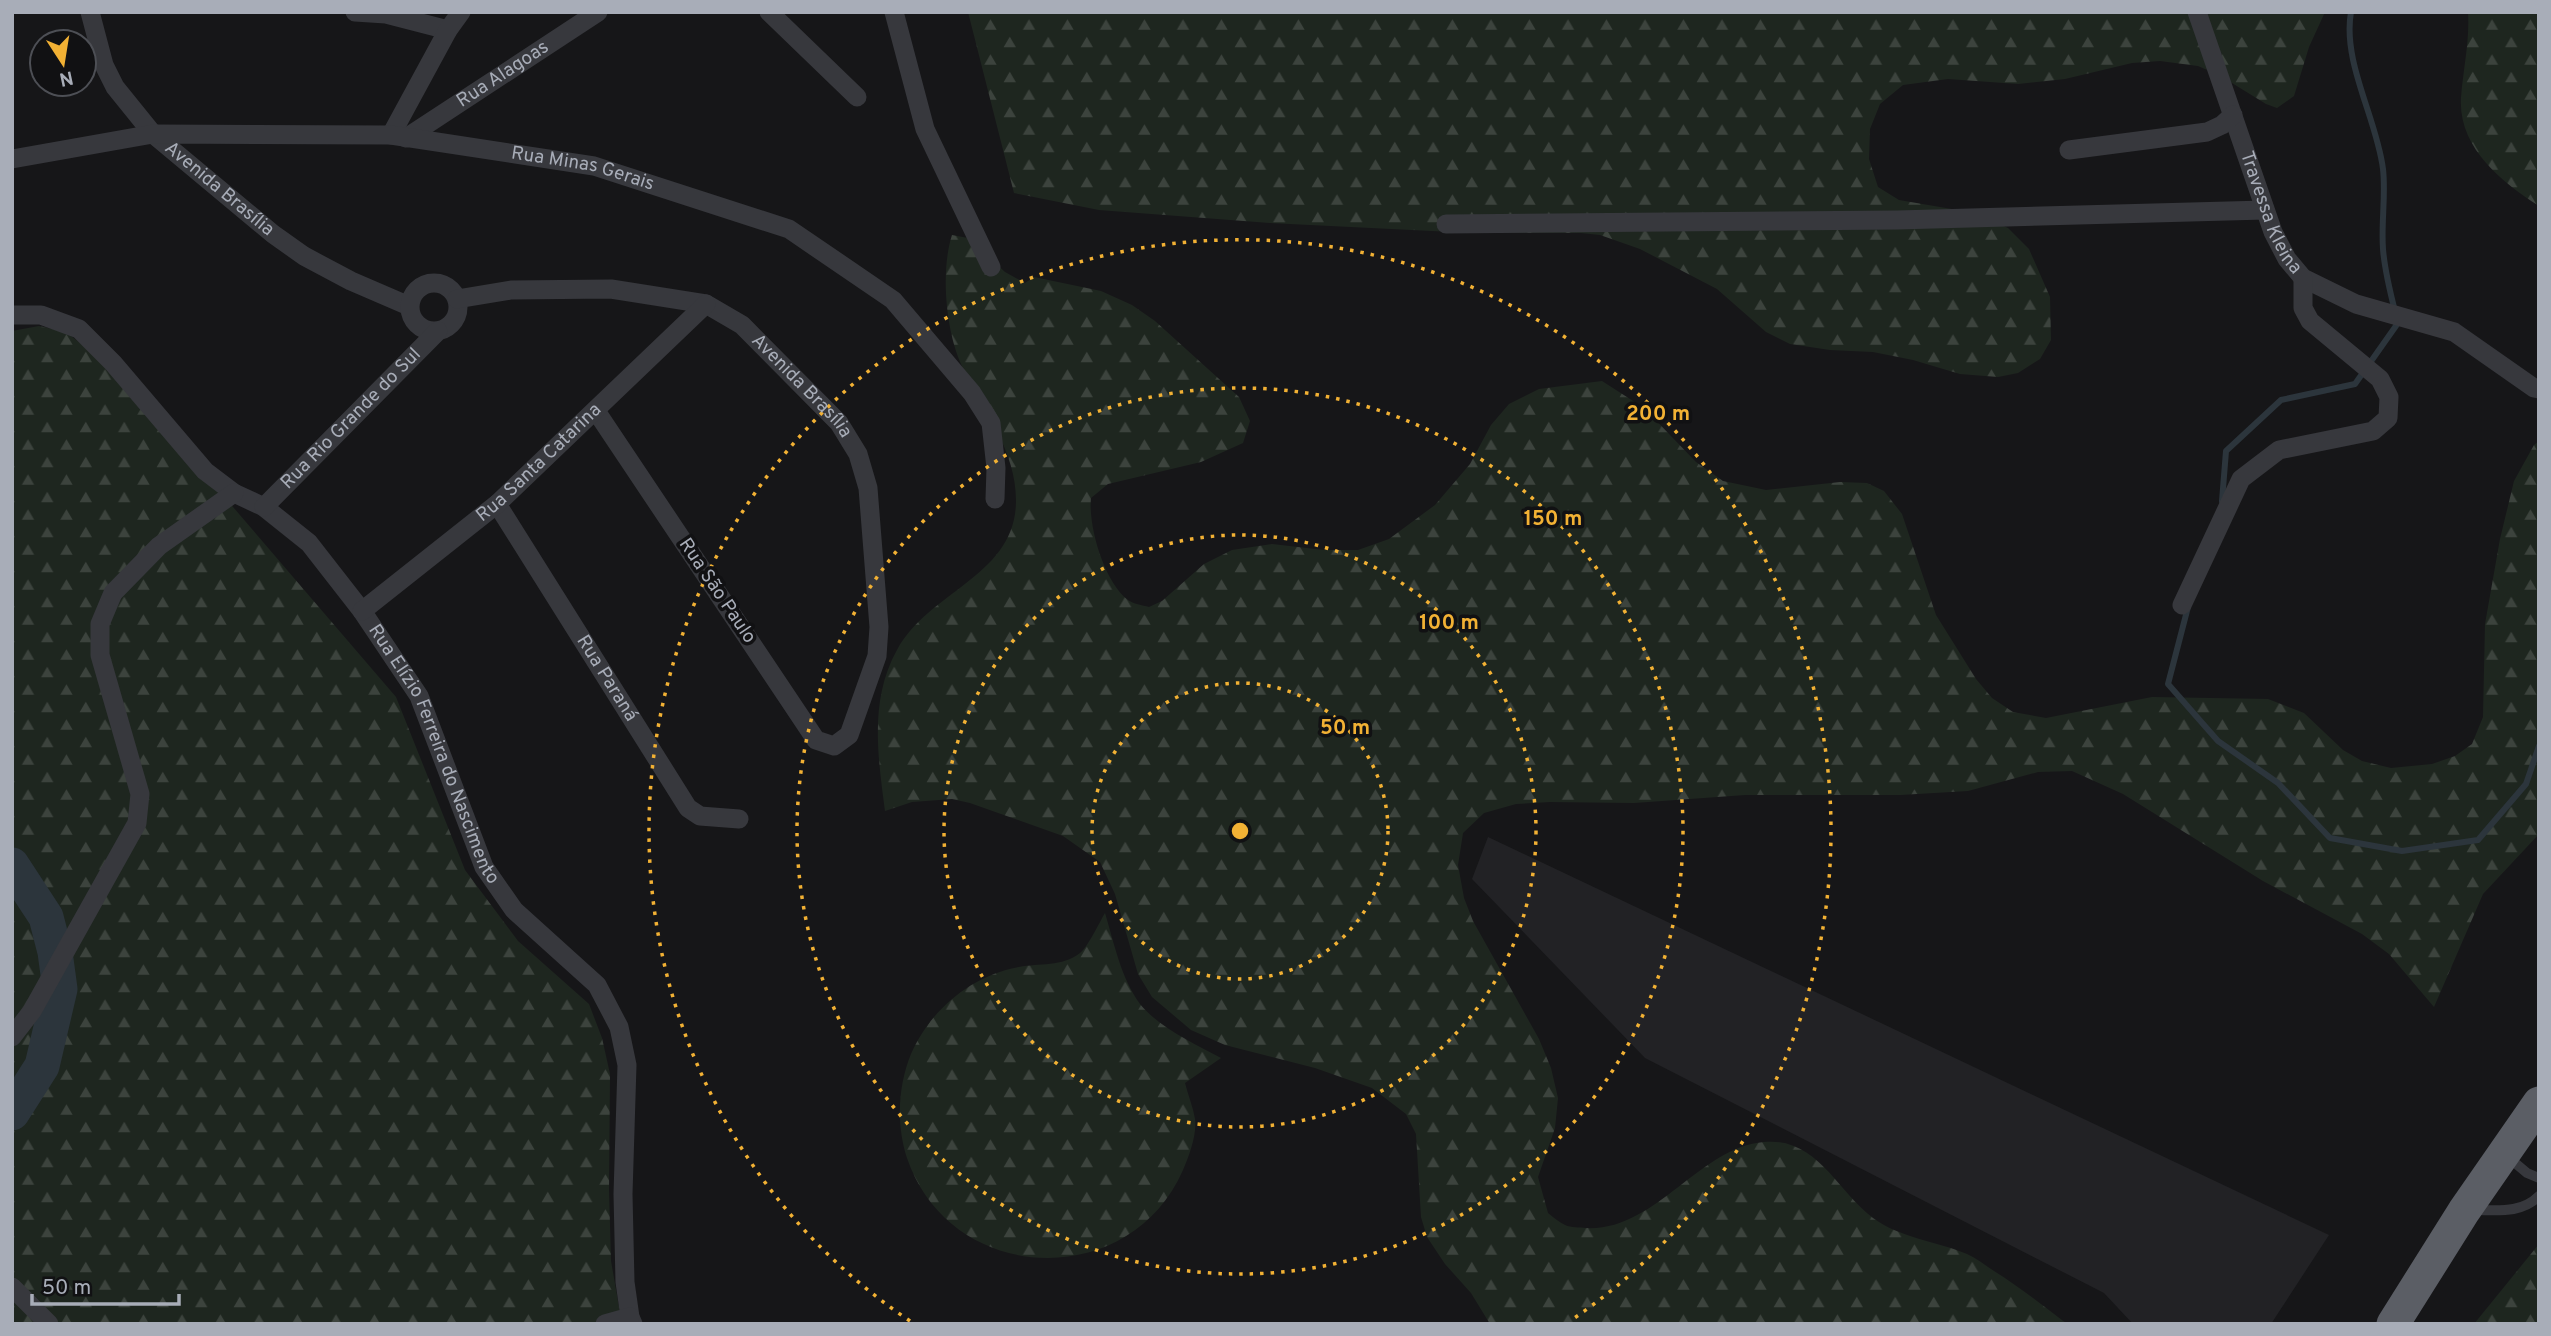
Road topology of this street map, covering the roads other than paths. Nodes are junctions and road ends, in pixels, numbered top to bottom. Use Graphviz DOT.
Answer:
graph roads {
  1 [pos="90,12"];
  2 [pos="355,12"];
  3 [pos="461,12"];
  4 [pos="598,12"];
  5 [pos="769,12"];
  6 [pos="894,12"];
  7 [pos="2197,12"];
  8 [pos="448,30"];
  9 [pos="857,97"];
  10 [pos="2232,114"];
  11 [pos="153,134"];
  12 [pos="398,137"];
  13 [pos="2069,150"];
  14 [pos="12,159"];
  15 [pos="2266,210"];
  16 [pos="1446,224"];
  17 [pos="991,267"];
  18 [pos="2303,278"];
  19 [pos="457,299"];
  20 [pos="706,304"];
  21 [pos="409,306"];
  22 [pos="12,315"];
  23 [pos="438,331"];
  24 [pos="2539,390"];
  25 [pos="596,411"];
  26 [pos="234,493"];
  27 [pos="995,499"];
  28 [pos="498,504"];
  29 [pos="264,507"];
  30 [pos="2182,605"];
  31 [pos="362,611"];
  32 [pos="849,735"];
  33 [pos="739,819"];
  34 [pos="12,1037"];
  35 [pos="2539,1103"];
  36 [pos="2505,1154"];
  37 [pos="2539,1178"];
  38 [pos="2539,1196"];
  39 [pos="2464,1211"];
  40 [pos="12,1287"];
  41 [pos="631,1320"];
  42 [pos="49,1324"];
  43 [pos="605,1324"];
  44 [pos="2393,1324"];
  1 -- 11 [label="street, Avenida Brasília"];
  2 -- 8 [label="street"];
  3 -- 8 [label="street"];
  4 -- 12 [label="street, Rua Alagoas"];
  5 -- 9 [label="street"];
  6 -- 17 [label="street"];
  7 -- 10 [label="street, Travessa Kleina"];
  8 -- 12 [label="street"];
  10 -- 13 [label="street"];
  10 -- 15 [label="street, Travessa Kleina"];
  11 -- 12 [label="street, Rua Minas Gerais"];
  11 -- 14 [label="street, Rua Minas Gerais"];
  11 -- 21 [label="street, Avenida Brasília"];
  12 -- 27 [label="street, Rua Minas Gerais"];
  15 -- 16 [label="street"];
  15 -- 18 [label="street, Travessa Kleina"];
  18 -- 24 [label="street, Travessa Kleina"];
  18 -- 30 [label="street"];
  19 -- 20 [label="street, Avenida Brasília"];
  19 -- 21 [label="street"];
  19 -- 23 [label="street"];
  20 -- 25 [label="street, Rua Santa Catarina"];
  20 -- 32 [label="street, Avenida Brasília"];
  21 -- 23 [label="street"];
  22 -- 26 [label="street, Rua Elízio Ferreira do Nascimento"];
  23 -- 29 [label="street, Rua Rio Grande do Sul"];
  25 -- 28 [label="street, Rua Santa Catarina"];
  25 -- 32 [label="street, Rua São Paulo"];
  26 -- 29 [label="street, Rua Elízio Ferreira do Nascimento"];
  26 -- 34 [label="street"];
  28 -- 31 [label="street, Rua Santa Catarina"];
  28 -- 33 [label="street, Rua Paraná"];
  29 -- 31 [label="street, Rua Elízio Ferreira do Nascimento"];
  31 -- 41 [label="street, Rua Elízio Ferreira do Nascimento"];
  35 -- 36 [label="highway"];
  36 -- 37 [label="lane"];
  36 -- 39 [label="highway"];
  38 -- 39 [label="lane"];
  39 -- 44 [label="highway"];
  40 -- 42 [label="street"];
  41 -- 43 [label="street"];
}
